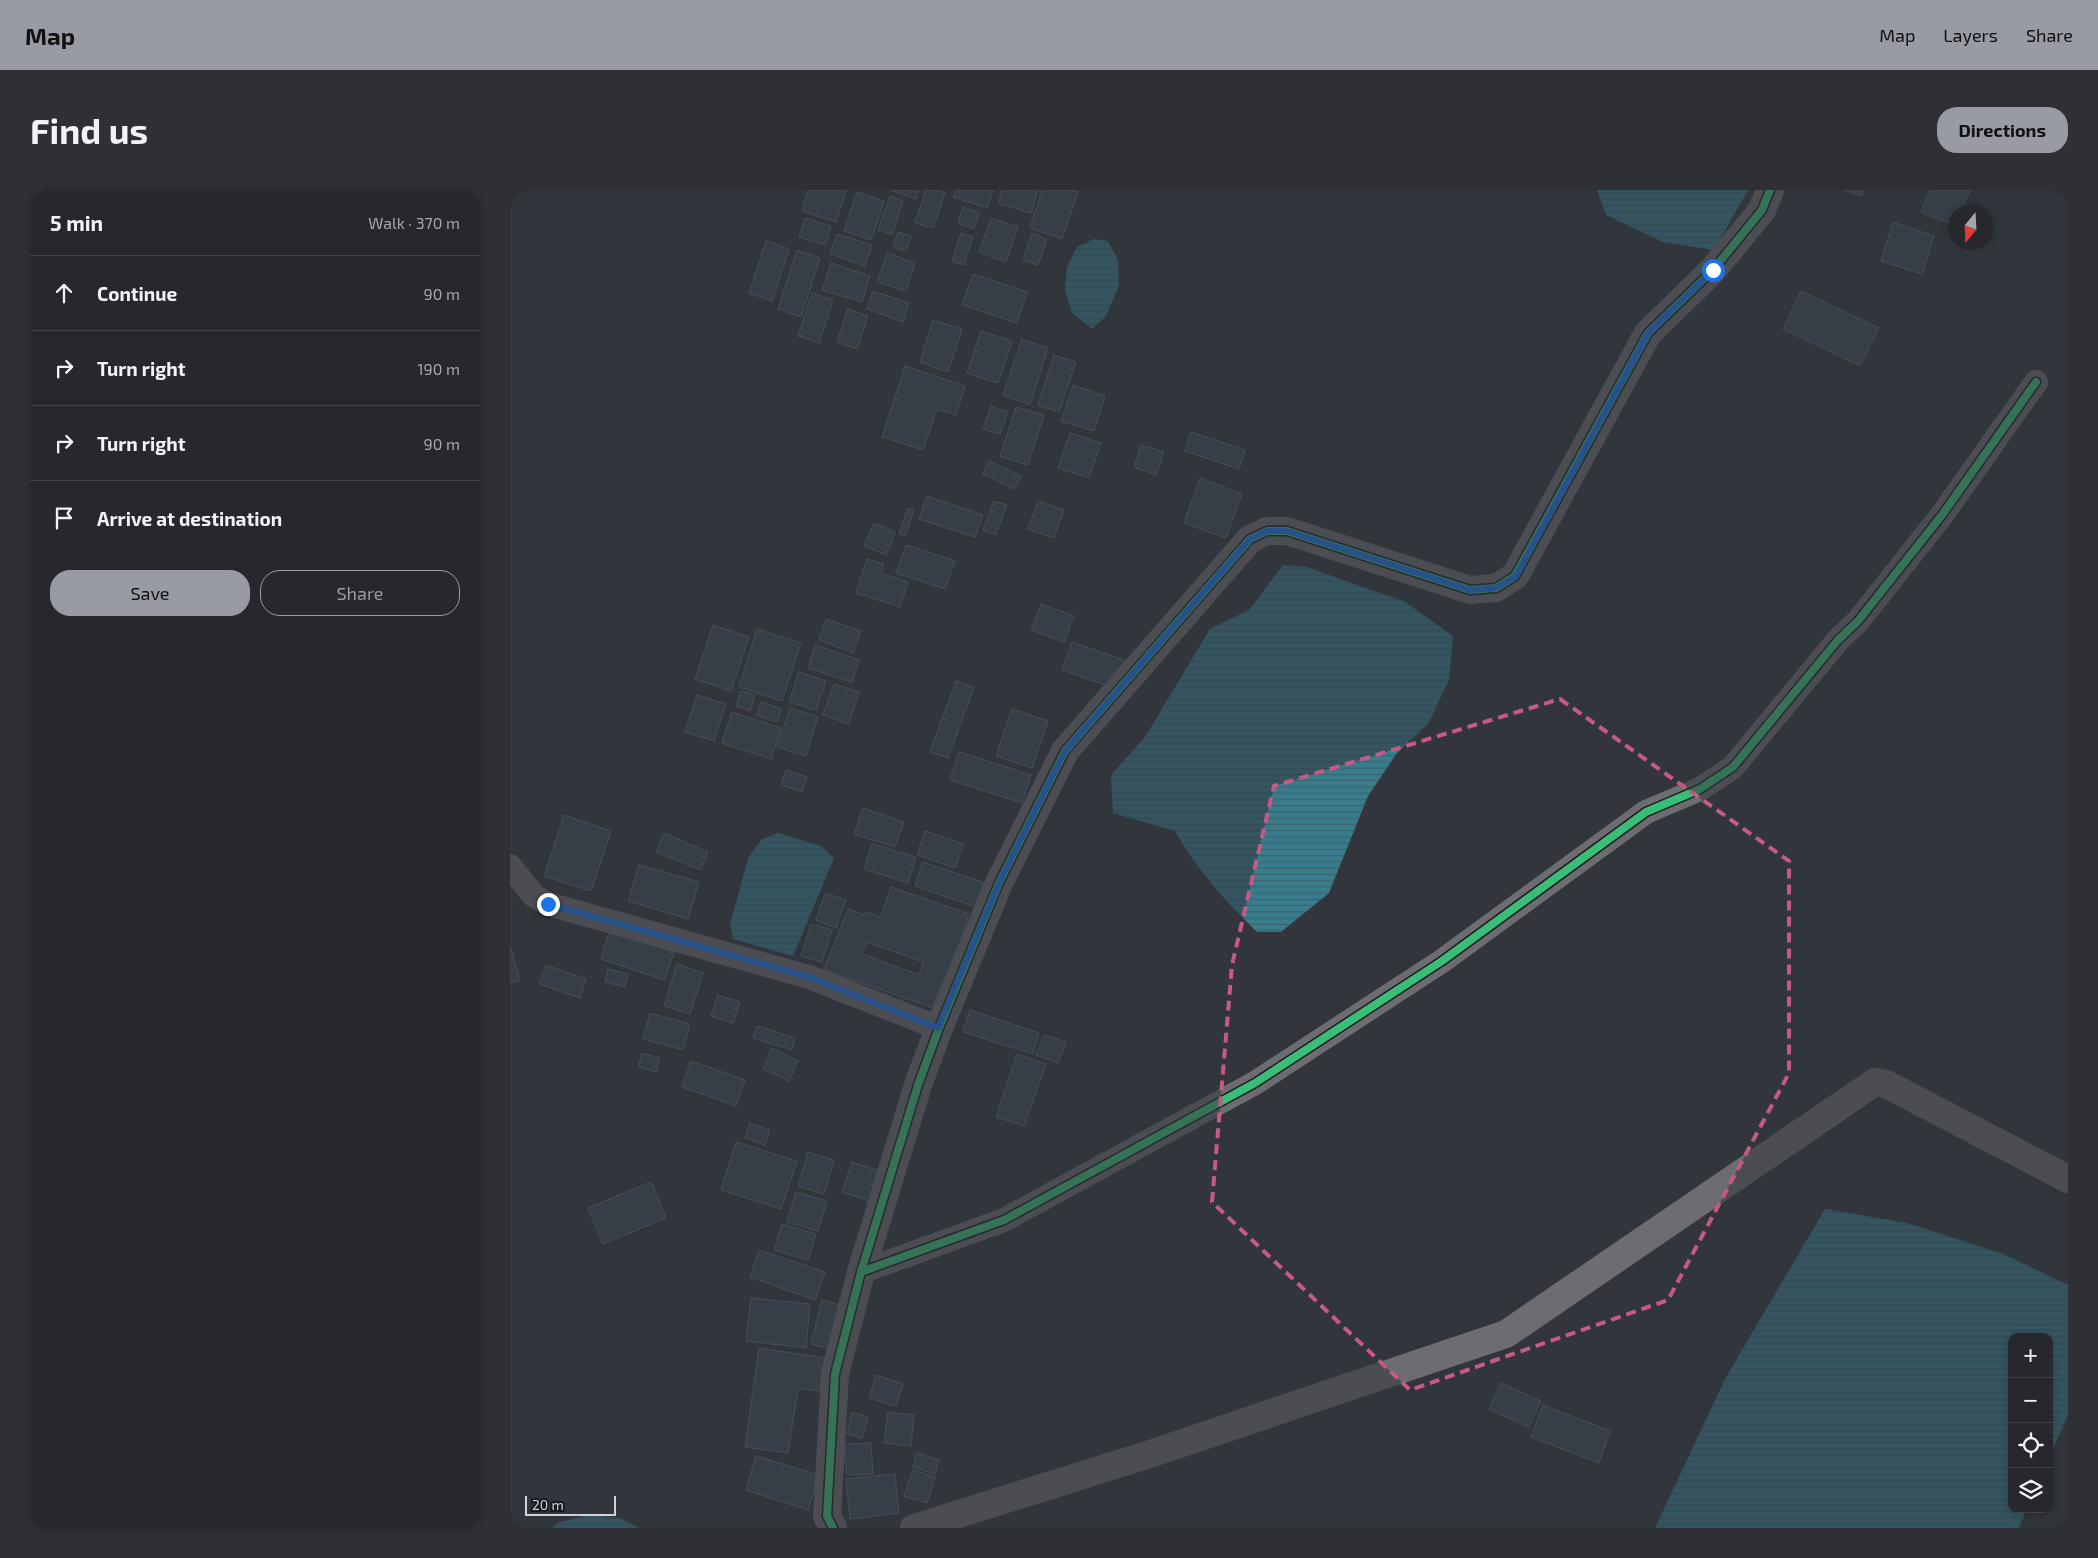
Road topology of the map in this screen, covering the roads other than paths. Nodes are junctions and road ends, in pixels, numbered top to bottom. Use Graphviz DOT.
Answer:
graph roads {
  1 [pos="1770,190"];
  2 [pos="2036,382"];
  3 [pos="510,866"];
  4 [pos="938,1028"];
  5 [pos="2068,1179"];
  6 [pos="861,1272"];
  7 [pos="833,1528"];
  8 [pos="914,1528"];
  1 -- 4 [label="street"];
  2 -- 6 [label="street"];
  3 -- 4 [label="street"];
  4 -- 6 [label="street"];
  5 -- 8 [label="street"];
  6 -- 7 [label="street"];
}
